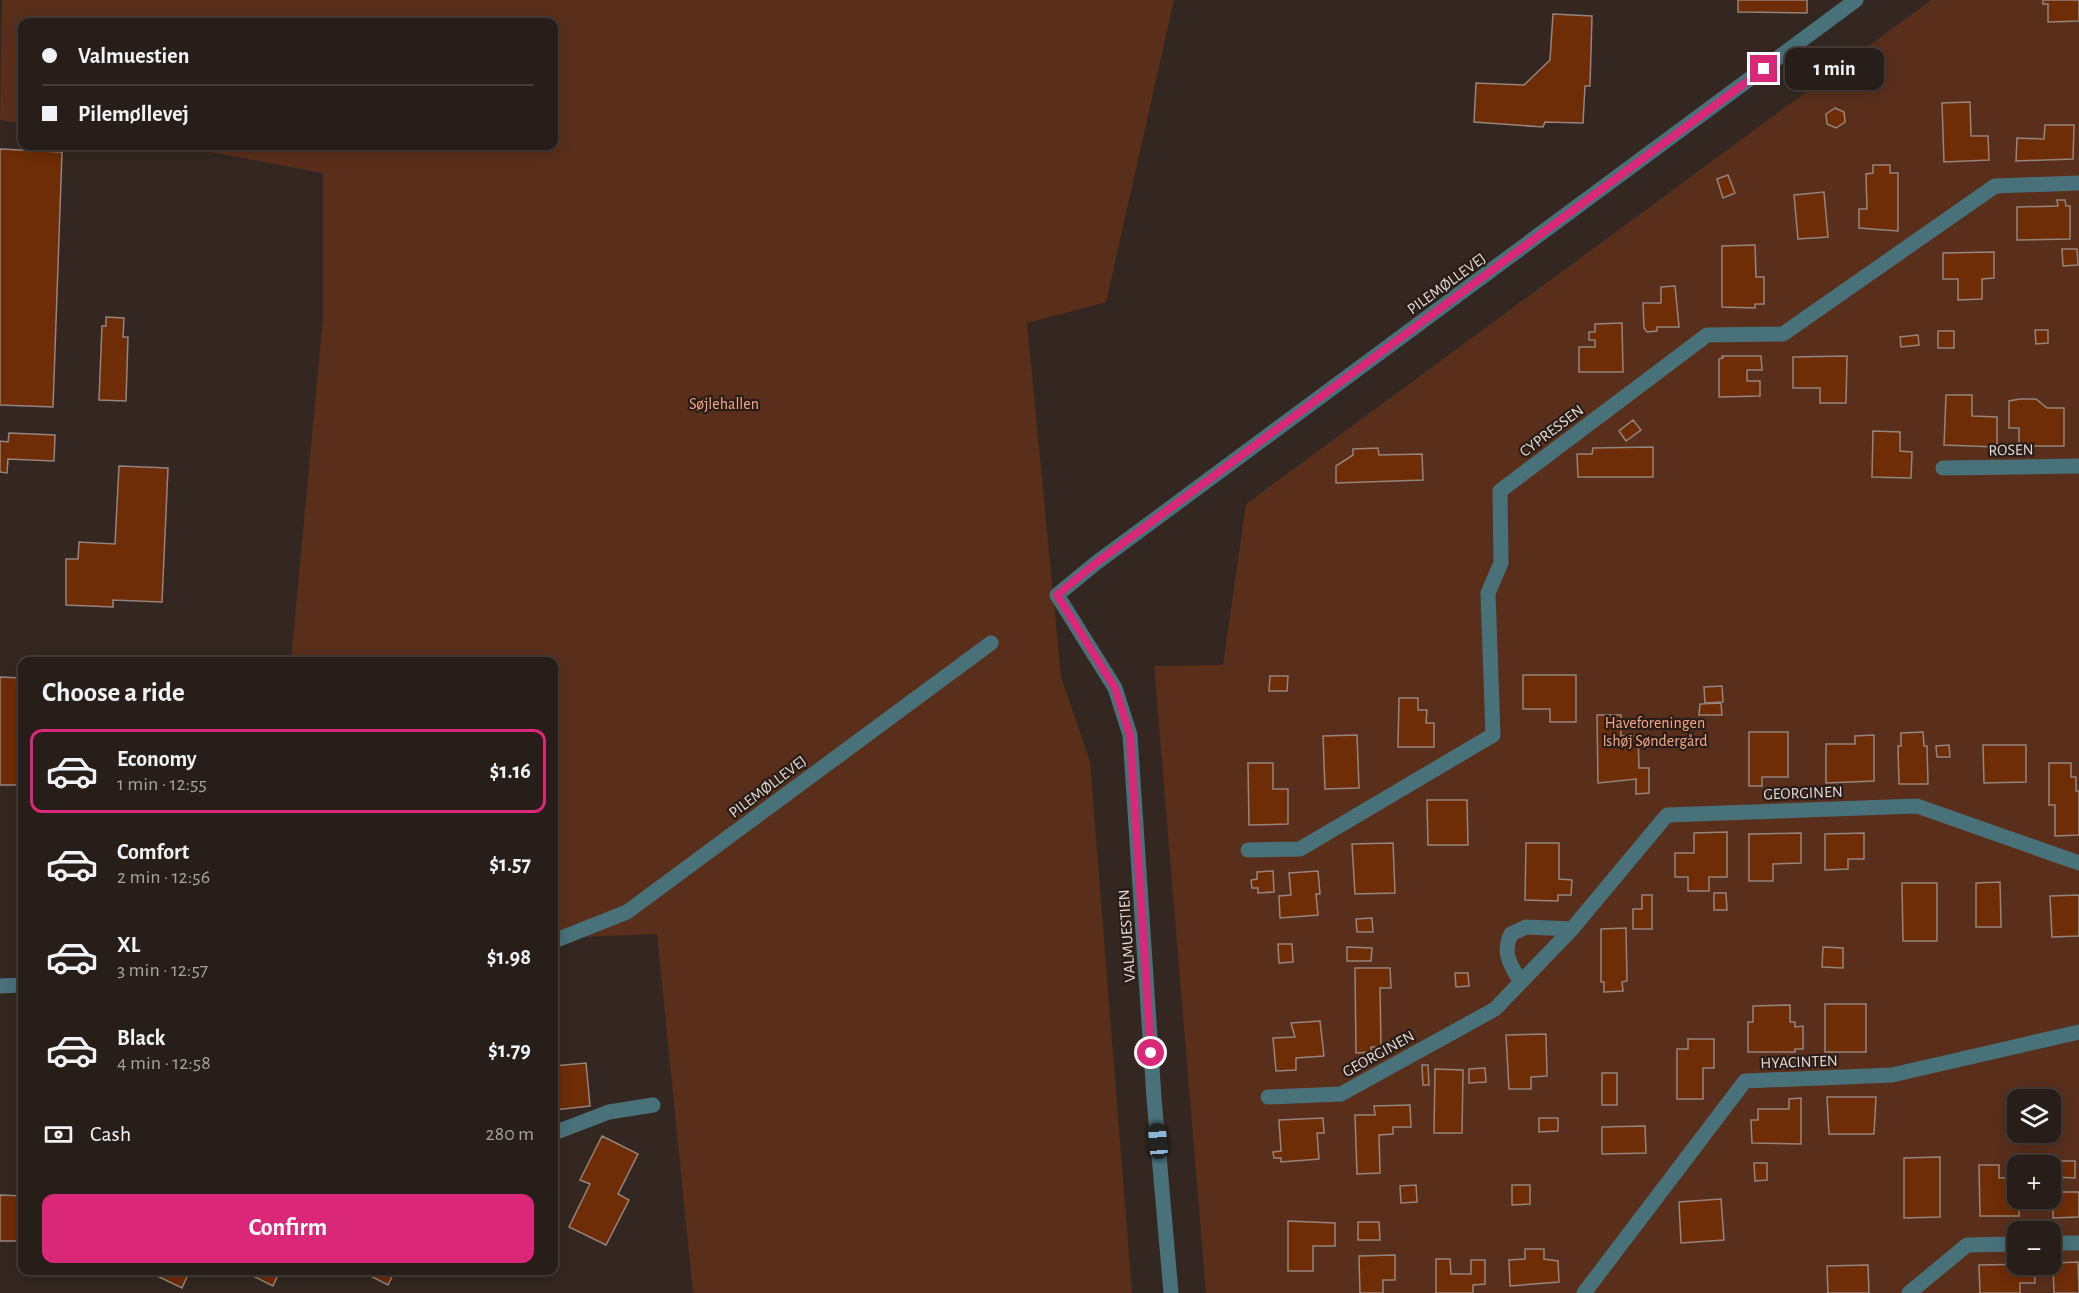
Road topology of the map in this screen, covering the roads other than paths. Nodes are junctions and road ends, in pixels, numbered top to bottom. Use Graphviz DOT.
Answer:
graph roads {
  1 [pos="1856,0"];
  2 [pos="2079,183"];
  3 [pos="2079,466"];
  4 [pos="1943,468"];
  5 [pos="1057,595"];
  6 [pos="991,643"];
  7 [pos="1248,850"];
  8 [pos="2079,863"];
  9 [pos="1572,929"];
  10 [pos="558,939"];
  11 [pos="1521,982"];
  12 [pos="0,986"];
  13 [pos="18,986"];
  14 [pos="2079,1032"];
  15 [pos="1268,1097"];
  16 [pos="653,1105"];
  17 [pos="558,1131"];
  18 [pos="2079,1243"];
  19 [pos="2007,1244"];
  20 [pos="2061,1244"];
  21 [pos="1171,1293"];
  22 [pos="1584,1293"];
  23 [pos="1908,1293"];
  1 -- 5 [label="street, PILEMØLLEVEJ"];
  2 -- 7 [label="street, CYPRESSEN"];
  3 -- 4 [label="street, ROSEN"];
  5 -- 21 [label="street, VALMUESTIEN"];
  6 -- 10 [label="street, PILEMØLLEVEJ"];
  8 -- 9 [label="street, GEORGINEN"];
  9 -- 11 [label="street, GEORGINEN"];
  9 -- 11 [label="street"];
  11 -- 15 [label="street, GEORGINEN"];
  12 -- 13 [label="street"];
  14 -- 22 [label="street, HYACINTEN"];
  16 -- 17 [label="street"];
  18 -- 20 [label="street"];
  19 -- 23 [label="street"];
}
